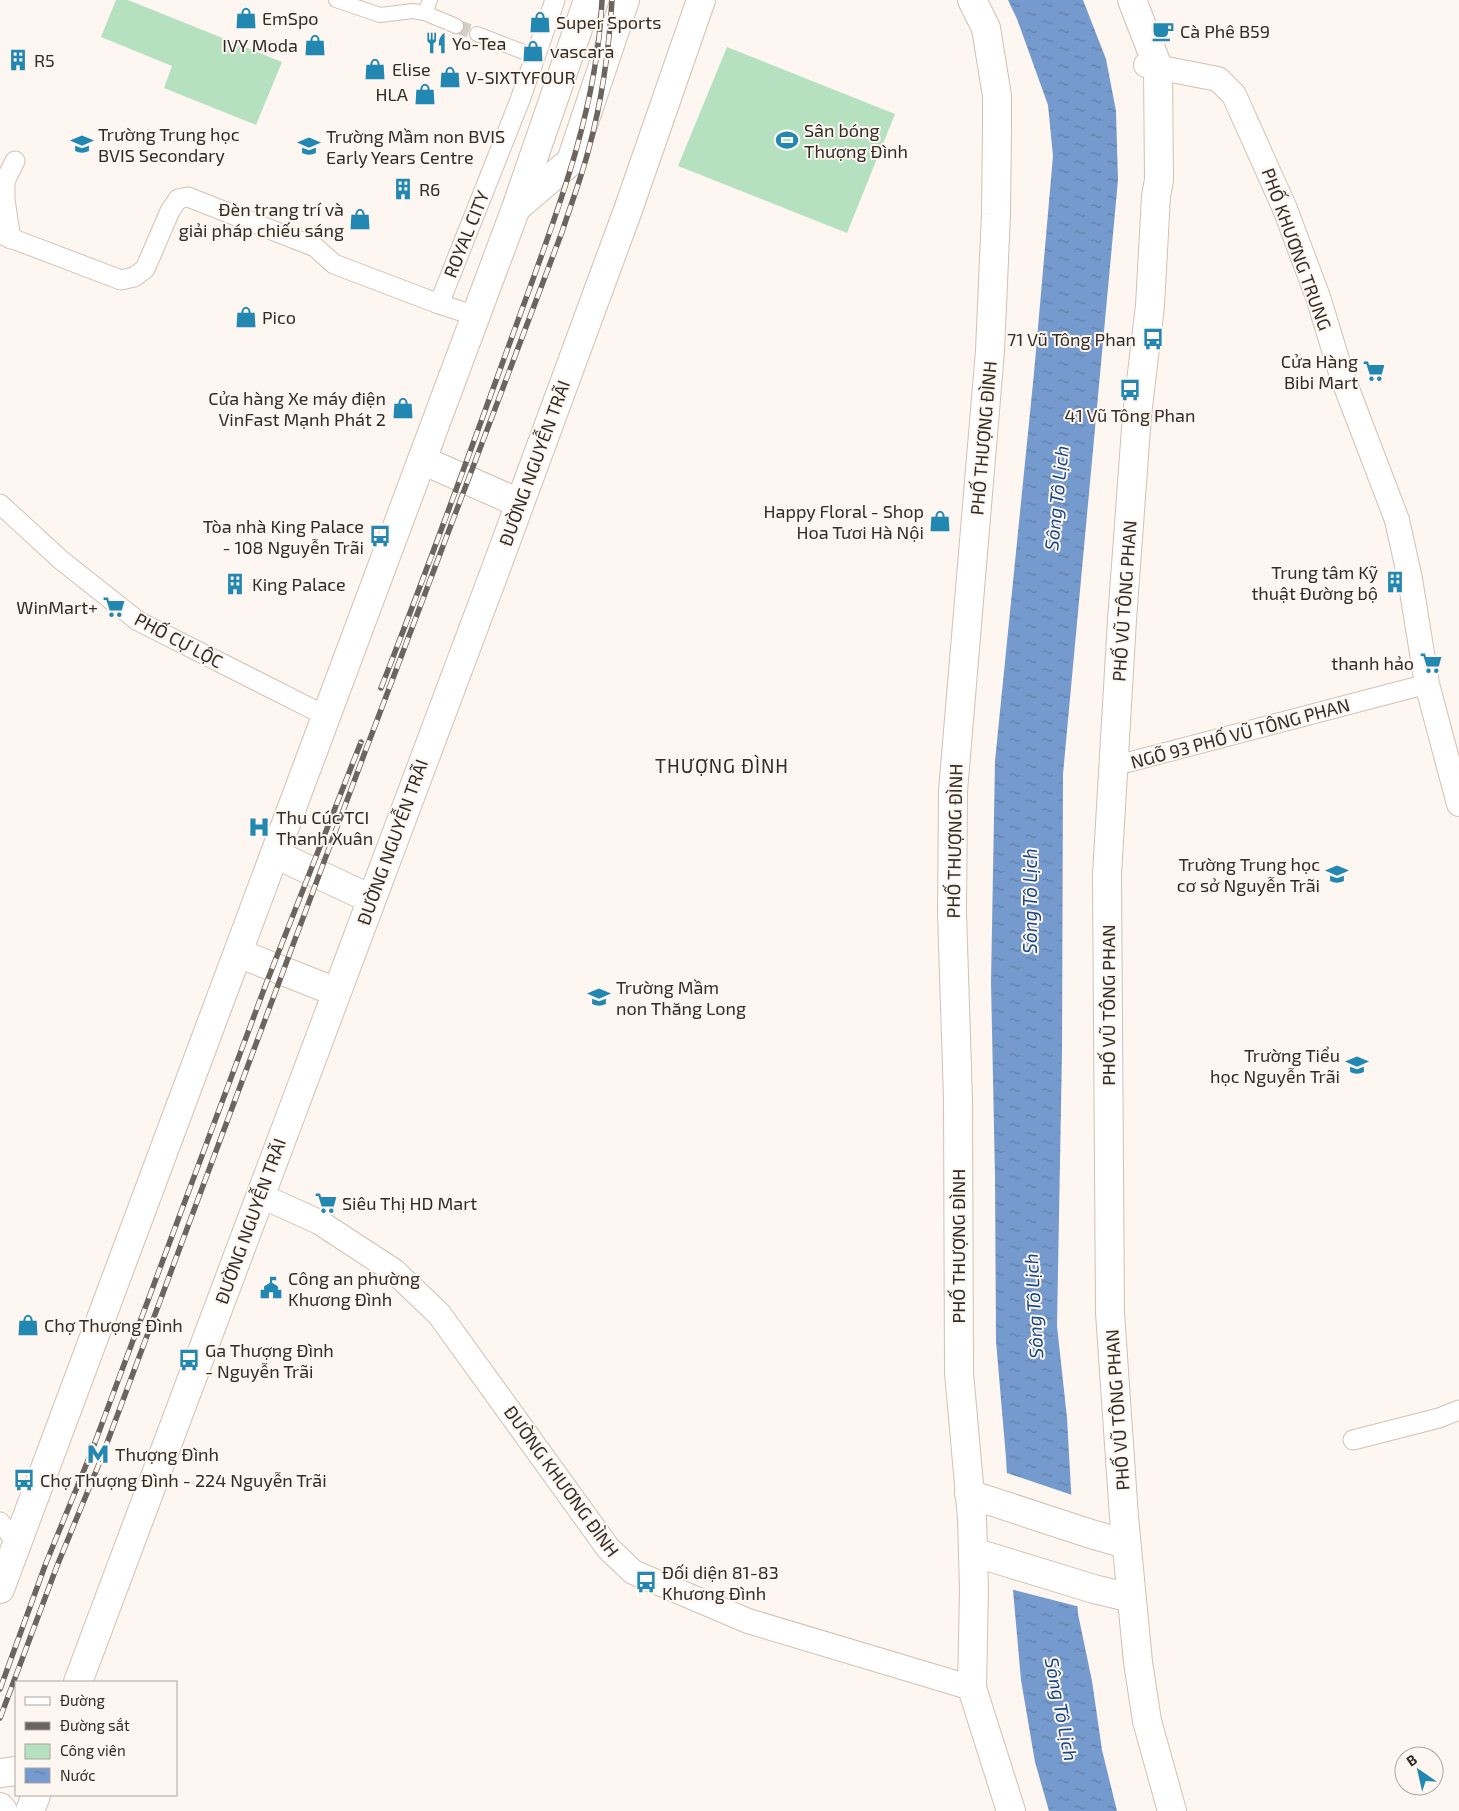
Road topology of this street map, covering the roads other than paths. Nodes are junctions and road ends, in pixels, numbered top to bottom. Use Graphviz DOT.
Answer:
graph roads {
  1 [pos="336,0"];
  2 [pos="555,0"];
  3 [pos="588,0"];
  4 [pos="625,0"];
  5 [pos="701,0"];
  6 [pos="972,0"];
  7 [pos="1119,0"];
  8 [pos="1132,0"];
  9 [pos="427,7"];
  10 [pos="456,26"];
  11 [pos="477,34"];
  12 [pos="534,56"];
  13 [pos="1152,66"];
  14 [pos="520,100"];
  15 [pos="550,112"];
  16 [pos="0,170"];
  17 [pos="516,208"];
  18 [pos="6,236"];
  19 [pos="439,304"];
  20 [pos="476,316"];
  21 [pos="422,460"];
  22 [pos="519,503"];
  23 [pos="0,504"];
  24 [pos="1427,684"];
  25 [pos="326,716"];
  26 [pos="1114,766"];
  27 [pos="1459,804"];
  28 [pos="275,854"];
  29 [pos="371,899"];
  30 [pos="238,954"];
  31 [pos="336,992"];
  32 [pos="261,1193"];
  33 [pos="1459,1410"];
  34 [pos="1353,1440"];
  35 [pos="969,1494"];
  36 [pos="0,1522"];
  37 [pos="17,1543"];
  38 [pos="1126,1544"];
  39 [pos="983,1556"];
  40 [pos="0,1589"];
  41 [pos="1131,1598"];
  42 [pos="78,1681"];
  43 [pos="972,1688"];
  44 [pos="15,1771"];
  45 [pos="0,1773"];
  46 [pos="36,1796"];
  47 [pos="0,1807"];
  48 [pos="3,1811"];
  49 [pos="30,1811"];
  50 [pos="1011,1811"];
  51 [pos="1172,1811"];
  1 -- 9 [label="street"];
  2 -- 12 [label="street, ROYAL CITY"];
  3 -- 15 [label="main road"];
  4 -- 17 [label="main road"];
  5 -- 22 [label="main road, ĐƯỜNG NGUYỄN TRÃI"];
  6 -- 35 [label="main road, PHỐ THƯỢNG ĐÌNH"];
  7 -- 13 [label="main road"];
  8 -- 13 [label="main road"];
  9 -- 10 [label="street"];
  11 -- 12 [label="street"];
  12 -- 14 [label="street, ROYAL CITY"];
  13 -- 24 [label="street, PHỐ KHƯƠNG TRUNG"];
  13 -- 26 [label="main road, PHỐ VŨ TÔNG PHAN"];
  14 -- 15 [label="street"];
  14 -- 19 [label="street, ROYAL CITY"];
  15 -- 17 [label="main road"];
  16 -- 18 [label="street"];
  17 -- 20 [label="main road"];
  18 -- 19 [label="street"];
  19 -- 20 [label="street"];
  20 -- 21 [label="main road"];
  21 -- 22 [label="main road"];
  21 -- 25 [label="main road"];
  22 -- 29 [label="main road, ĐƯỜNG NGUYỄN TRÃI"];
  23 -- 25 [label="street, PHỐ CỰ LỘC"];
  24 -- 26 [label="street, NGÕ 93 PHỐ VŨ TÔNG PHAN"];
  24 -- 27 [label="street, PHỐ KHƯƠNG TRUNG"];
  25 -- 28 [label="main road"];
  26 -- 38 [label="main road, PHỐ VŨ TÔNG PHAN"];
  28 -- 29 [label="main road"];
  28 -- 30 [label="main road"];
  29 -- 31 [label="main road, ĐƯỜNG NGUYỄN TRÃI"];
  30 -- 31 [label="main road"];
  30 -- 37 [label="main road"];
  31 -- 32 [label="main road, ĐƯỜNG NGUYỄN TRÃI"];
  32 -- 42 [label="main road, ĐƯỜNG NGUYỄN TRÃI"];
  32 -- 43 [label="street, ĐƯỜNG KHƯƠNG ĐÌNH"];
  33 -- 34 [label="street"];
  35 -- 38 [label="main road"];
  35 -- 39 [label="main road, PHỐ THƯỢNG ĐÌNH"];
  36 -- 37 [label="street"];
  37 -- 40 [label="main road"];
  38 -- 41 [label="main road, PHỐ VŨ TÔNG PHAN"];
  39 -- 41 [label="main road"];
  39 -- 43 [label="main road, PHỐ THƯỢNG ĐÌNH"];
  41 -- 51 [label="main road, PHỐ VŨ TÔNG PHAN"];
  43 -- 50 [label="main road"];
  44 -- 45 [label="main road"];
  46 -- 49 [label="main road"];
  47 -- 48 [label="main road"];
}
